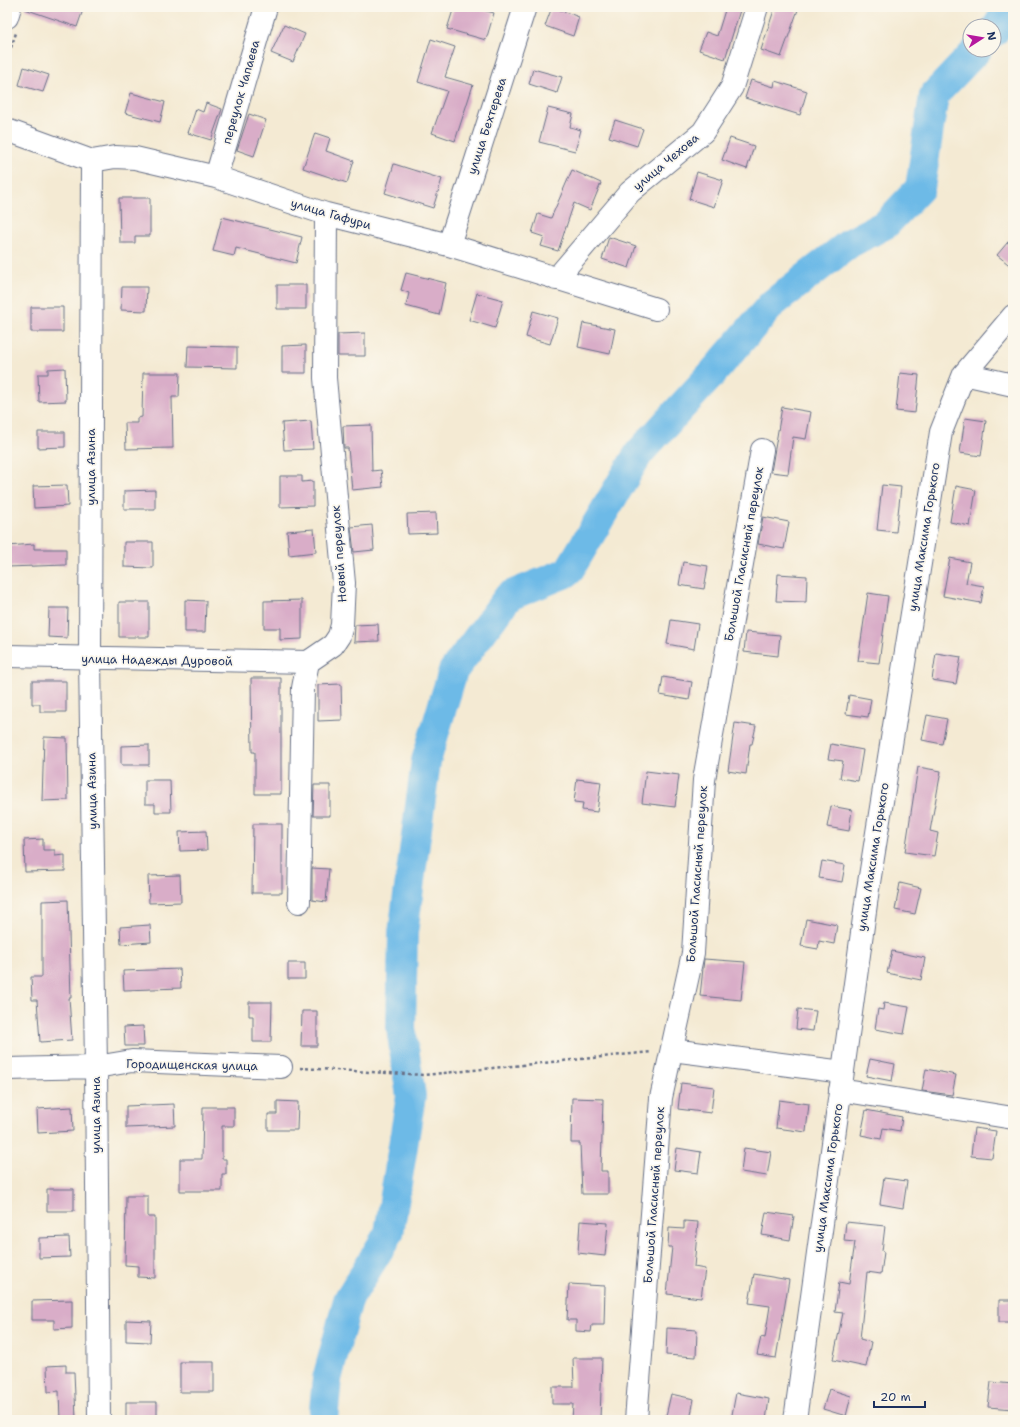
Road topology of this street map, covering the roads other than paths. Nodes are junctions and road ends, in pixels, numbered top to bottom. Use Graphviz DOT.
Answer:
graph roads {
  1 [pos="10,7"];
  2 [pos="266,7"];
  3 [pos="525,7"];
  4 [pos="757,7"];
  5 [pos="7,17"];
  6 [pos="7,130"];
  7 [pos="92,162"];
  8 [pos="216,177"];
  9 [pos="326,214"];
  10 [pos="449,245"];
  11 [pos="556,279"];
  12 [pos="656,309"];
  13 [pos="1013,316"];
  14 [pos="964,374"];
  15 [pos="1013,385"];
  16 [pos="762,450"];
  17 [pos="7,656"];
  18 [pos="90,658"];
  19 [pos="308,662"];
  20 [pos="299,902"];
  21 [pos="672,1050"];
  22 [pos="96,1067"];
  23 [pos="281,1067"];
  24 [pos="7,1069"];
  25 [pos="841,1081"];
  26 [pos="1013,1118"];
  27 [pos="99,1420"];
  28 [pos="636,1420"];
  29 [pos="795,1420"];
  1 -- 5 [label="street"];
  2 -- 8 [label="street, переулок Чапаева"];
  3 -- 10 [label="street, улица Бехтерева"];
  4 -- 11 [label="street, улица Чехова"];
  6 -- 7 [label="street"];
  7 -- 8 [label="street, улица Гафури"];
  7 -- 18 [label="street, улица Азина"];
  8 -- 9 [label="street, улица Гафури"];
  9 -- 10 [label="street, улица Гафури"];
  9 -- 19 [label="street, Новый переулок"];
  10 -- 11 [label="street, улица Гафури"];
  11 -- 12 [label="street, улица Гафури"];
  13 -- 14 [label="street, улица Максима Горького"];
  14 -- 15 [label="street"];
  14 -- 25 [label="street, улица Максима Горького"];
  16 -- 21 [label="street, Большой Гласисный переулок"];
  17 -- 18 [label="street, улица Надежды Дуровой"];
  18 -- 19 [label="street, улица Надежды Дуровой"];
  18 -- 22 [label="street, улица Азина"];
  19 -- 20 [label="street"];
  21 -- 25 [label="street"];
  21 -- 28 [label="street, Большой Гласисный переулок"];
  22 -- 23 [label="street, Городищенская улица"];
  22 -- 24 [label="street, Городищенская улица"];
  22 -- 27 [label="street, улица Азина"];
  25 -- 26 [label="street"];
  25 -- 29 [label="street, улица Максима Горького"];
}
